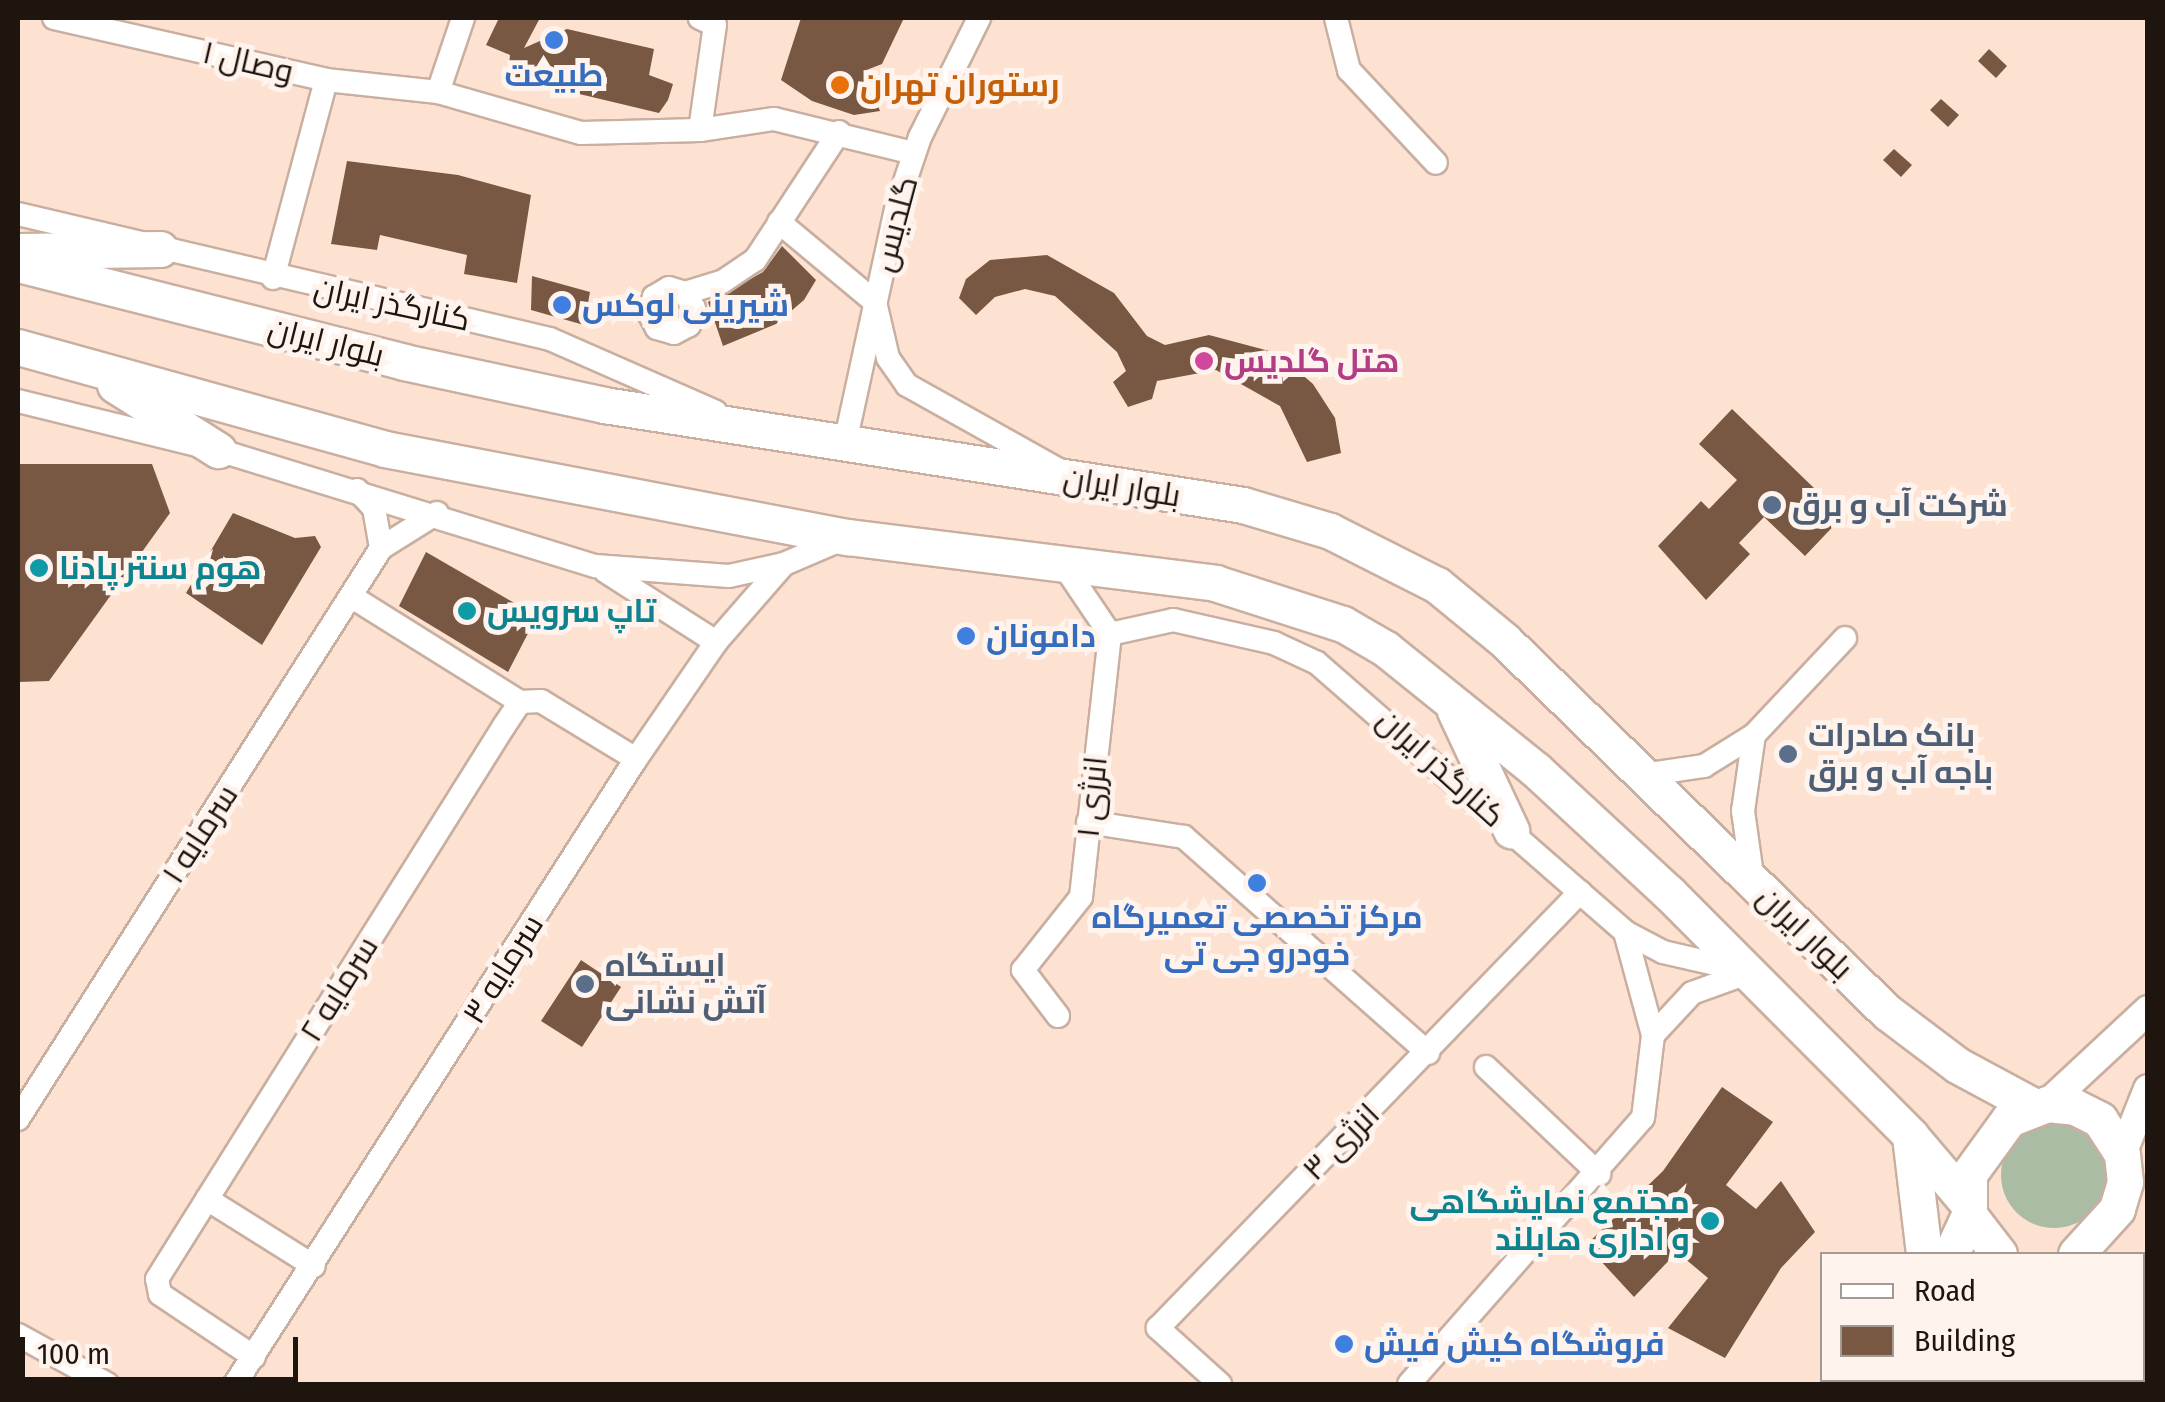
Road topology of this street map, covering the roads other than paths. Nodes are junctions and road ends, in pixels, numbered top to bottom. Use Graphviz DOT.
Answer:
graph roads {
  1 [pos="54,18"];
  2 [pos="463,18"];
  3 [pos="700,18"];
  4 [pos="980,18"];
  5 [pos="1336,18"];
  6 [pos="326,80"];
  7 [pos="438,92"];
  8 [pos="700,130"];
  9 [pos="839,132"];
  10 [pos="914,153"];
  11 [pos="1436,163"];
  12 [pos="18,214"];
  13 [pos="779,222"];
  14 [pos="160,249"];
  15 [pos="18,252"];
  16 [pos="18,264"];
  17 [pos="273,278"];
  18 [pos="685,293"];
  19 [pos="874,302"];
  20 [pos="18,347"];
  21 [pos="80,363"];
  22 [pos="859,378"];
  23 [pos="907,385"];
  24 [pos="18,401"];
  25 [pos="756,429"];
  26 [pos="845,444"];
  27 [pos="218,450"];
  28 [pos="1073,479"];
  29 [pos="357,490"];
  30 [pos="436,513"];
  31 [pos="848,537"];
  32 [pos="381,548"];
  33 [pos="1062,562"];
  34 [pos="784,564"];
  35 [pos="596,566"];
  36 [pos="352,597"];
  37 [pos="1110,634"];
  38 [pos="1844,638"];
  39 [pos="716,642"];
  40 [pos="1450,701"];
  41 [pos="520,702"];
  42 [pos="1754,735"];
  43 [pos="636,760"];
  44 [pos="1642,775"];
  45 [pos="1088,822"];
  46 [pos="1511,830"];
  47 [pos="1753,882"];
  48 [pos="1580,892"];
  49 [pos="1625,932"];
  50 [pos="1750,972"];
  51 [pos="2148,1010"];
  52 [pos="1058,1016"];
  53 [pos="1653,1035"];
  54 [pos="1428,1053"];
  55 [pos="1486,1067"];
  56 [pos="2148,1089"];
  57 [pos="2040,1105"];
  58 [pos="18,1119"];
  59 [pos="1910,1135"];
  60 [pos="2124,1162"];
  61 [pos="1599,1174"];
  62 [pos="207,1199"];
  63 [pos="1967,1208"];
  64 [pos="2148,1218"];
  65 [pos="1924,1252"];
  66 [pos="1952,1252"];
  67 [pos="1998,1252"];
  68 [pos="2078,1252"];
  69 [pos="314,1266"];
  70 [pos="18,1335"];
  71 [pos="254,1357"];
  72 [pos="106,1384"];
  73 [pos="235,1384"];
  74 [pos="1220,1384"];
  75 [pos="1409,1384"];
  1 -- 6 [label="street, وصال ۱"];
  2 -- 7 [label="street"];
  3 -- 8 [label="street"];
  4 -- 10 [label="street, گلدیس"];
  5 -- 11 [label="street"];
  6 -- 7 [label="street, وصال ۱"];
  6 -- 17 [label="street"];
  7 -- 8 [label="street, وصال ۱"];
  8 -- 9 [label="street, وصال ۱"];
  9 -- 10 [label="street, وصال ۱"];
  9 -- 13 [label="street"];
  10 -- 19 [label="street, گلدیس"];
  12 -- 14 [label="street, کنارگذر ایران"];
  13 -- 18 [label="street"];
  13 -- 19 [label="street"];
  14 -- 15 [label="main road"];
  14 -- 17 [label="street, کنارگذر ایران"];
  16 -- 25 [label="main road, بلوار ایران"];
  17 -- 25 [label="street, کنارگذر ایران"];
  19 -- 22 [label="street, گلدیس"];
  19 -- 23 [label="street"];
  20 -- 21 [label="main road, بلوار ایران"];
  21 -- 27 [label="main road"];
  21 -- 31 [label="main road, بلوار ایران"];
  22 -- 23 [label="street"];
  22 -- 26 [label="street, گلدیس"];
  23 -- 28 [label="street"];
  24 -- 27 [label="street"];
  25 -- 26 [label="main road, بلوار ایران"];
  26 -- 28 [label="main road, بلوار ایران"];
  27 -- 29 [label="street"];
  28 -- 44 [label="main road, بلوار ایران"];
  29 -- 30 [label="street"];
  29 -- 32 [label="street"];
  30 -- 32 [label="street"];
  30 -- 35 [label="street"];
  31 -- 33 [label="main road, بلوار ایران"];
  31 -- 34 [label="street"];
  32 -- 36 [label="street, سرمایه ۱"];
  33 -- 37 [label="street"];
  33 -- 40 [label="main road, بلوار ایران"];
  34 -- 35 [label="street"];
  34 -- 39 [label="street, سرمایه ۳"];
  35 -- 39 [label="street"];
  36 -- 41 [label="street"];
  36 -- 58 [label="street, سرمایه ۱"];
  37 -- 45 [label="street, انرژی ۱"];
  37 -- 46 [label="street, کنارگذر ایران"];
  38 -- 42 [label="street"];
  39 -- 43 [label="street, سرمایه ۳"];
  40 -- 46 [label="main road"];
  40 -- 50 [label="main road, بلوار ایران"];
  41 -- 43 [label="street"];
  41 -- 62 [label="street, سرمایه ۲"];
  42 -- 44 [label="street"];
  42 -- 47 [label="street"];
  43 -- 69 [label="street, سرمایه ۳"];
  44 -- 47 [label="main road, بلوار ایران"];
  45 -- 52 [label="street, انرژی ۱"];
  45 -- 54 [label="street"];
  46 -- 48 [label="street, کنارگذر ایران"];
  47 -- 57 [label="main road, بلوار ایران"];
  48 -- 49 [label="street, کنارگذر ایران"];
  48 -- 54 [label="street, انرژی ۳"];
  49 -- 50 [label="street, کنارگذر ایران"];
  49 -- 53 [label="street"];
  50 -- 53 [label="street"];
  50 -- 59 [label="main road, بلوار ایران"];
  51 -- 57 [label="street"];
  53 -- 61 [label="street"];
  54 -- 74 [label="street, انرژی ۳"];
  55 -- 61 [label="street"];
  56 -- 60 [label="street"];
  57 -- 60 [label="main road, بلوار ایران"];
  57 -- 63 [label="main road"];
  59 -- 63 [label="main road, بلوار ایران"];
  59 -- 65 [label="main road"];
  60 -- 64 [label="main road"];
  60 -- 68 [label="main road"];
  61 -- 75 [label="street"];
  62 -- 69 [label="street"];
  62 -- 71 [label="street, سرمایه ۲"];
  63 -- 66 [label="main road"];
  63 -- 67 [label="main road, بلوار ایران"];
  69 -- 71 [label="street, سرمایه ۳"];
  70 -- 72 [label="street"];
  71 -- 73 [label="street, سرمایه ۳"];
}
